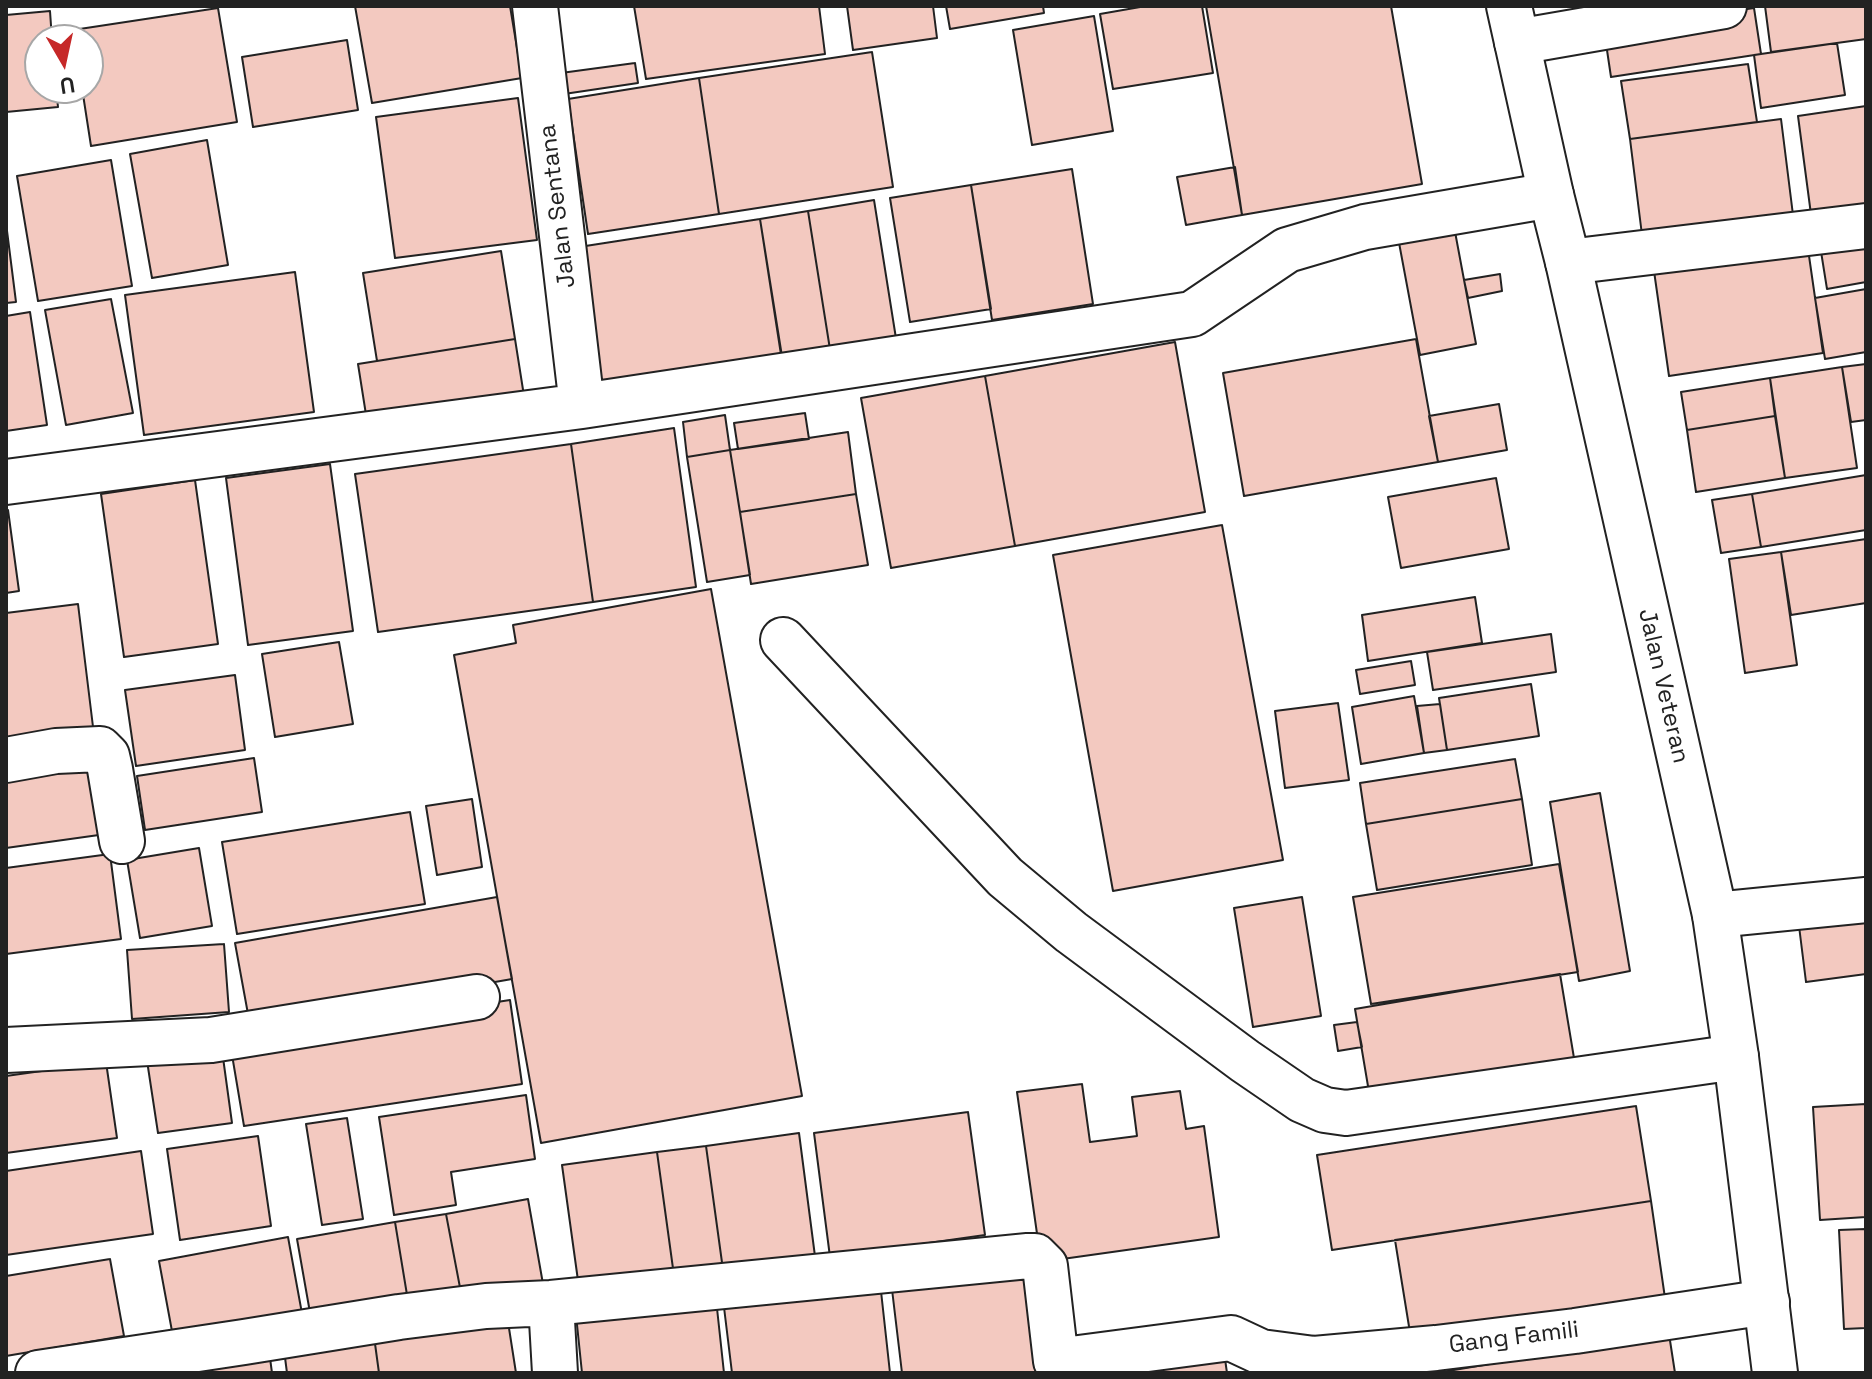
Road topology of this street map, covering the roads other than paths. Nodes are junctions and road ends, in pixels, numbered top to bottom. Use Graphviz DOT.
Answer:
graph roads {
  1 [pos="535,6"];
  2 [pos="1724,6"];
  3 [pos="1513,24"];
  4 [pos="1551,195"];
  5 [pos="1866,226"];
  6 [pos="1568,262"];
  7 [pos="582,406"];
  8 [pos="6,482"];
  9 [pos="783,640"];
  10 [pos="6,760"];
  11 [pos="122,841"];
  12 [pos="1866,900"];
  13 [pos="1715,915"];
  14 [pos="477,997"];
  15 [pos="6,1050"];
  16 [pos="1736,1057"];
  17 [pos="1767,1302"];
  18 [pos="551,1303"];
  19 [pos="38,1373"];
  20 [pos="555,1373"];
  21 [pos="1775,1373"];
  1 -- 7 [label="street, Jalan Sentana"];
  2 -- 3 [label="street"];
  3 -- 4 [label="street, Jalan Veteran"];
  4 -- 6 [label="street, Jalan Veteran"];
  4 -- 7 [label="street"];
  5 -- 6 [label="street"];
  6 -- 13 [label="street, Jalan Veteran"];
  7 -- 8 [label="street"];
  9 -- 16 [label="street"];
  10 -- 11 [label="street"];
  12 -- 13 [label="street"];
  13 -- 16 [label="street, Jalan Veteran"];
  14 -- 15 [label="street"];
  16 -- 17 [label="street, Jalan Veteran"];
  17 -- 18 [label="street, Gang Famili"];
  17 -- 21 [label="street, Jalan Veteran"];
  18 -- 19 [label="street"];
  18 -- 20 [label="street"];
}
